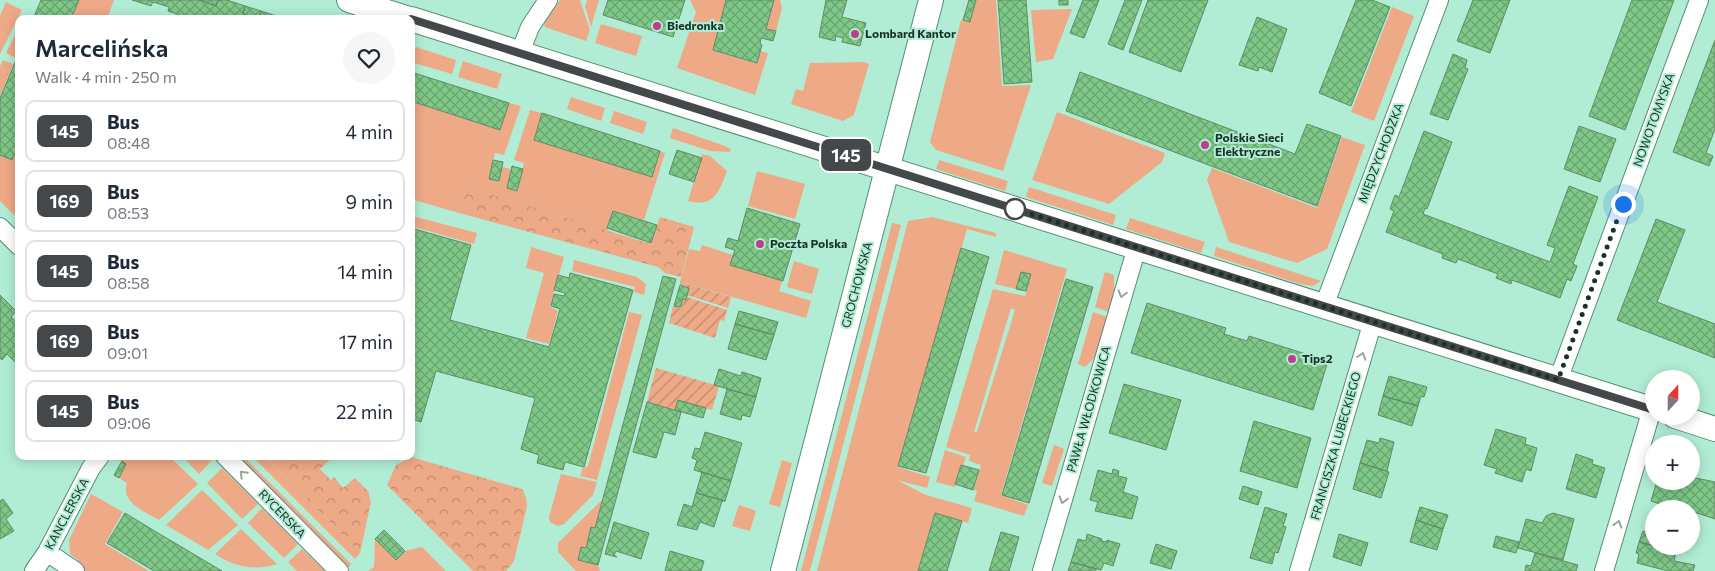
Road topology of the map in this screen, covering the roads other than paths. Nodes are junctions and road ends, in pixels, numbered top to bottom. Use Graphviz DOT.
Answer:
graph roads {
  1 [pos="350,0"];
  2 [pos="548,0"];
  3 [pos="931,0"];
  4 [pos="1439,0"];
  5 [pos="1699,0"];
  6 [pos="397,15"];
  7 [pos="415,21"];
  8 [pos="520,54"];
  9 [pos="888,168"];
  10 [pos="0,227"];
  11 [pos="15,242"];
  12 [pos="1137,247"];
  13 [pos="1324,306"];
  14 [pos="1373,321"];
  15 [pos="1558,380"];
  16 [pos="1645,407"];
  17 [pos="1700,424"];
  18 [pos="1648,425"];
  19 [pos="1715,429"];
  20 [pos="229,460"];
  21 [pos="96,462"];
  22 [pos="47,552"];
  23 [pos="34,571"];
  24 [pos="75,571"];
  25 [pos="339,571"];
  26 [pos="783,571"];
  27 [pos="1042,571"];
  28 [pos="1299,571"];
  29 [pos="1604,571"];
  1 -- 6 [label="street"];
  2 -- 8 [label="street"];
  3 -- 9 [label="street, GROCHOWSKA"];
  4 -- 13 [label="street, MIĘDZYCHODZKA"];
  5 -- 15 [label="street, NOWOTOMYSKA"];
  7 -- 8 [label="street"];
  8 -- 9 [label="street"];
  9 -- 12 [label="street"];
  9 -- 26 [label="street, GROCHOWSKA"];
  10 -- 11 [label="street"];
  12 -- 13 [label="street"];
  12 -- 27 [label="street, PAWŁA WŁODKOWICA, one-way"];
  13 -- 14 [label="street"];
  14 -- 15 [label="street"];
  28 -- 14 [label="street, FRANCISZKA LUBECKIEGO, one-way"];
  15 -- 16 [label="street"];
  17 -- 19 [label="street"];
  29 -- 18 [label="street, one-way"];
  25 -- 20 [label="street, RYCERSKA, one-way"];
  21 -- 22 [label="street, KANCLERSKA"];
  22 -- 23 [label="street, KANCLERSKA"];
  22 -- 24 [label="street"];
}
